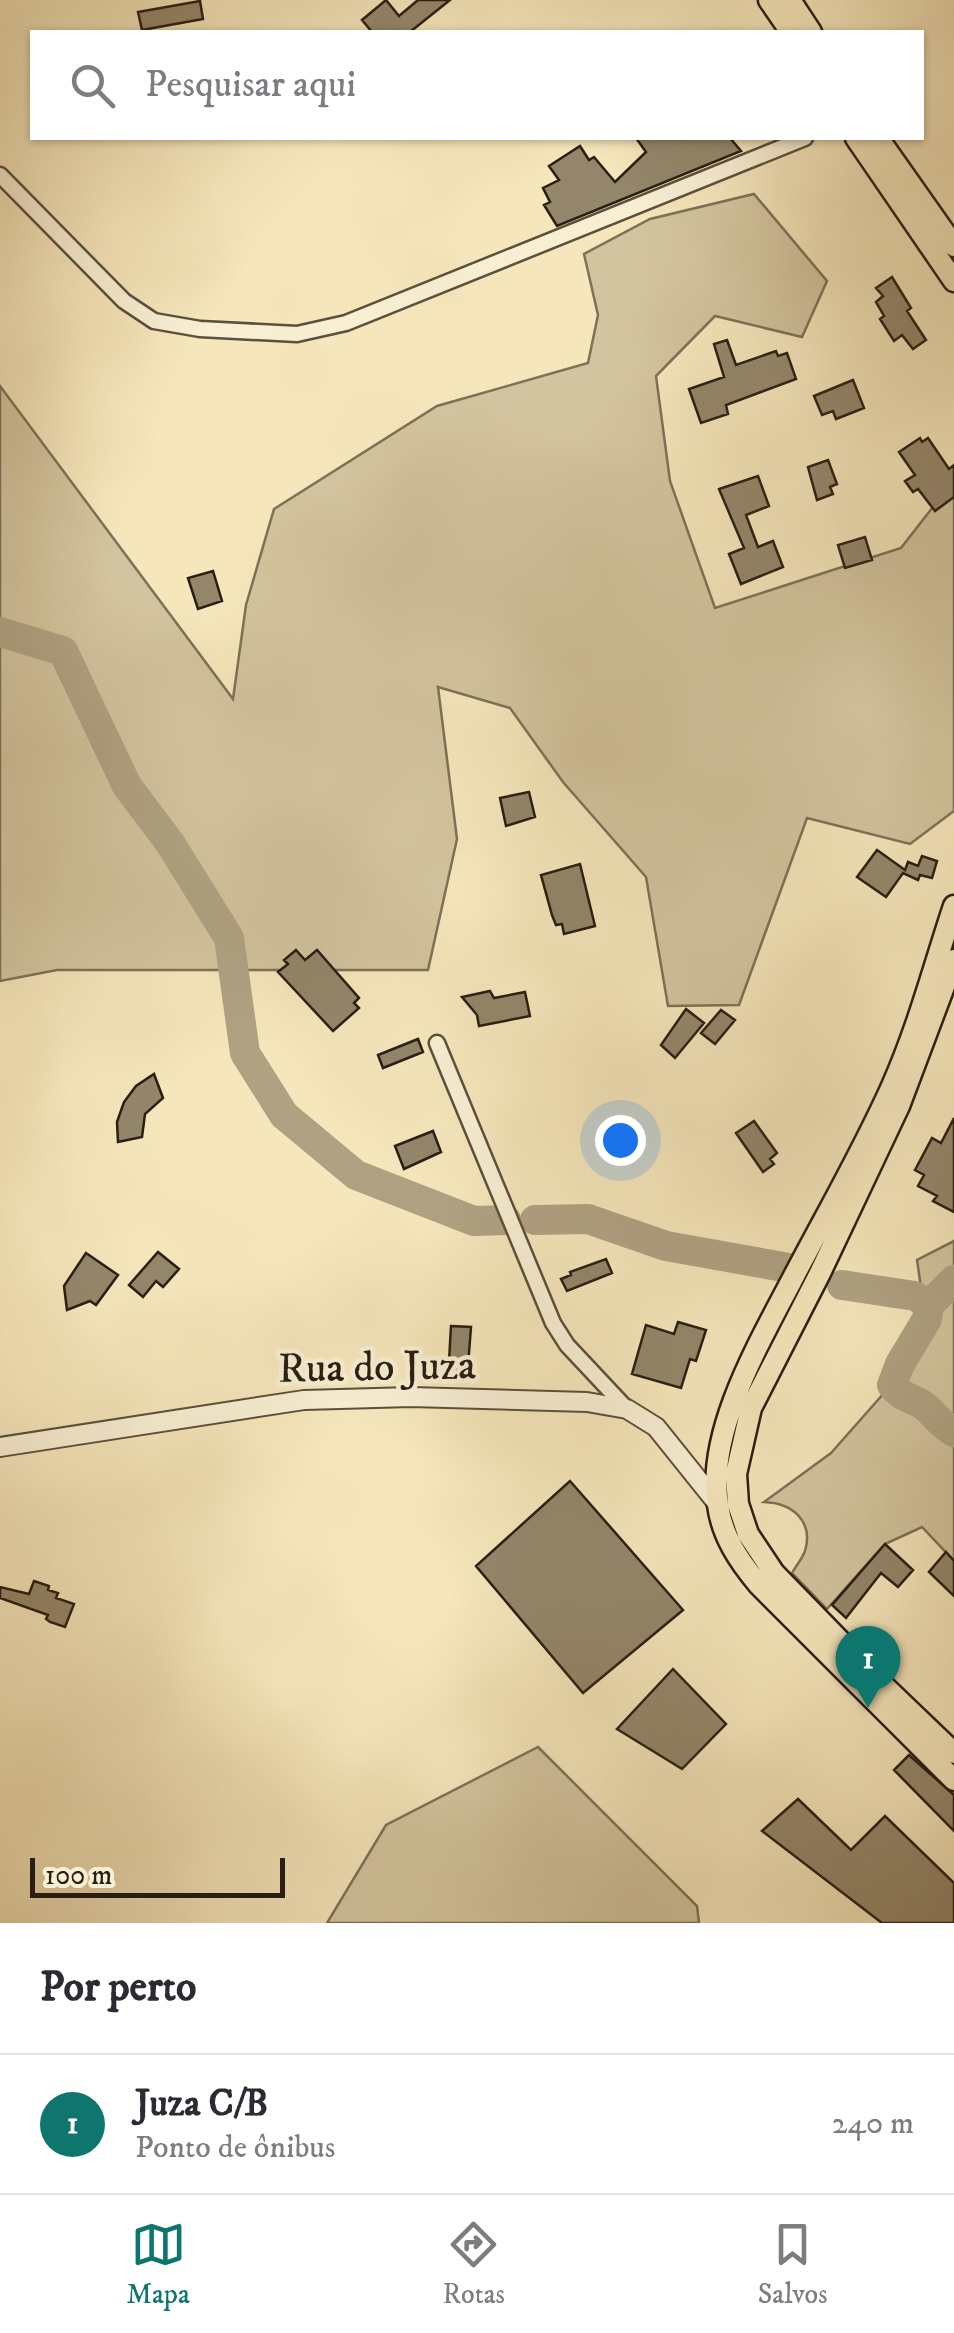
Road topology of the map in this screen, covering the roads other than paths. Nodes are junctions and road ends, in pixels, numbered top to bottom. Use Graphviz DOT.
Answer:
graph roads {
  1 [pos="770,0"];
  2 [pos="790,0"];
  3 [pos="791,30"];
  4 [pos="810,30"];
  5 [pos="801,140"];
  6 [pos="858,140"];
  7 [pos="878,140"];
  8 [pos="885,166"];
  9 [pos="0,176"];
  10 [pos="954,246"];
  11 [pos="954,281"];
  12 [pos="954,906"];
  13 [pos="954,960"];
  14 [pos="436,1042"];
  15 [pos="628,1409"];
  16 [pos="0,1447"];
  17 [pos="717,1504"];
  18 [pos="741,1512"];
  19 [pos="766,1579"];
  20 [pos="954,1753"];
  21 [pos="954,1780"];
  1 -- 3 [label="main road"];
  2 -- 4 [label="main road"];
  5 -- 9 [label="street"];
  6 -- 8 [label="main road"];
  7 -- 8 [label="main road"];
  8 -- 10 [label="main road"];
  8 -- 11 [label="main road"];
  12 -- 17 [label="main road"];
  13 -- 18 [label="main road"];
  14 -- 15 [label="street"];
  15 -- 16 [label="street, Rua do Juza"];
  15 -- 17 [label="street"];
  17 -- 18 [label="main road"];
  17 -- 19 [label="main road"];
  18 -- 19 [label="main road"];
  19 -- 20 [label="main road"];
  19 -- 21 [label="main road"];
}
